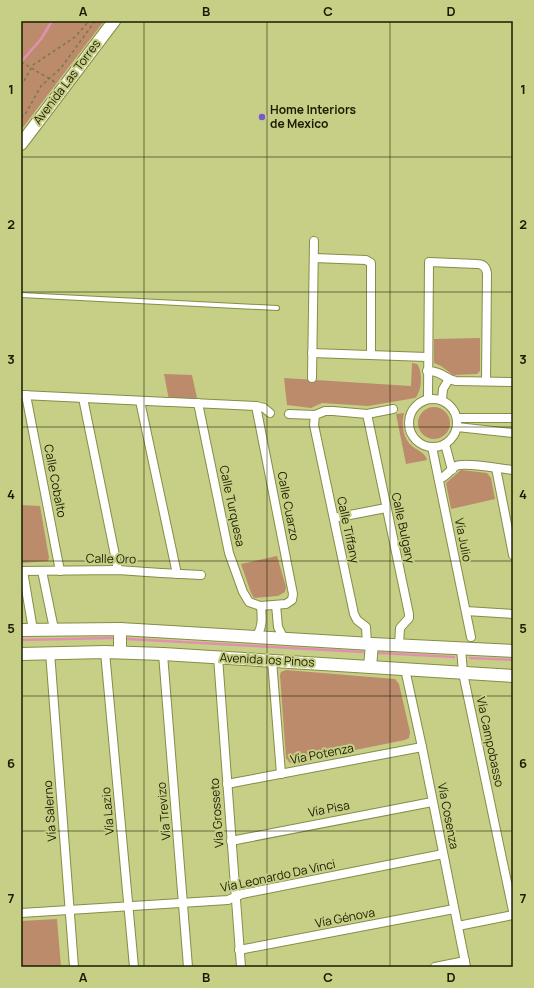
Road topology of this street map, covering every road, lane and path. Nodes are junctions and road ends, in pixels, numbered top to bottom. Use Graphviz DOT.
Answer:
graph roads {
  1 [pos="89,21"];
  2 [pos="95,21"];
  3 [pos="114,21"];
  4 [pos="21,62"];
  5 [pos="31,68"];
  6 [pos="49,78"];
  7 [pos="57,83"];
  8 [pos="21,86"];
  9 [pos="21,118"];
  10 [pos="21,144"];
  11 [pos="314,241"];
  12 [pos="314,258"];
  13 [pos="21,295"];
  14 [pos="277,308"];
  15 [pos="312,352"];
  16 [pos="371,355"];
  17 [pos="428,357"];
  18 [pos="427,371"];
  19 [pos="312,378"];
  20 [pos="449,379"];
  21 [pos="486,381"];
  22 [pos="513,382"];
  23 [pos="23,395"];
  24 [pos="83,398"];
  25 [pos="428,399"];
  26 [pos="442,400"];
  27 [pos="140,401"];
  28 [pos="198,404"];
  29 [pos="256,406"];
  30 [pos="393,409"];
  31 [pos="270,413"];
  32 [pos="289,414"];
  33 [pos="367,414"];
  34 [pos="315,416"];
  35 [pos="457,418"];
  36 [pos="482,418"];
  37 [pos="513,418"];
  38 [pos="458,427"];
  39 [pos="482,429"];
  40 [pos="513,433"];
  41 [pos="445,444"];
  42 [pos="432,447"];
  43 [pos="496,468"];
  44 [pos="452,470"];
  45 [pos="513,470"];
  46 [pos="439,479"];
  47 [pos="386,508"];
  48 [pos="334,518"];
  49 [pos="513,555"];
  50 [pos="118,570"];
  51 [pos="22,571"];
  52 [pos="42,571"];
  53 [pos="60,571"];
  54 [pos="177,574"];
  55 [pos="201,575"];
  56 [pos="280,605"];
  57 [pos="259,606"];
  58 [pos="466,611"];
  59 [pos="513,614"];
  60 [pos="120,629"];
  61 [pos="21,630"];
  62 [pos="33,630"];
  63 [pos="54,630"];
  64 [pos="256,637"];
  65 [pos="471,637"];
  66 [pos="284,638"];
  67 [pos="369,644"];
  68 [pos="399,645"];
  69 [pos="462,648"];
  70 [pos="513,651"];
  71 [pos="50,652"];
  72 [pos="105,652"];
  73 [pos="120,652"];
  74 [pos="21,654"];
  75 [pos="163,654"];
  76 [pos="218,657"];
  77 [pos="272,660"];
  78 [pos="370,667"];
  79 [pos="405,669"];
  80 [pos="463,673"];
  81 [pos="513,676"];
  82 [pos="422,747"];
  83 [pos="281,774"];
  84 [pos="227,784"];
  85 [pos="432,802"];
  86 [pos="231,841"];
  87 [pos="443,854"];
  88 [pos="235,897"];
  89 [pos="184,903"];
  90 [pos="129,907"];
  91 [pos="454,909"];
  92 [pos="70,910"];
  93 [pos="513,911"];
  94 [pos="21,913"];
  95 [pos="513,915"];
  96 [pos="458,926"];
  97 [pos="239,950"];
  98 [pos="466,964"];
  99 [pos="74,967"];
  100 [pos="134,967"];
  101 [pos="188,967"];
  102 [pos="241,967"];
  103 [pos="434,967"];
  1 -- 5 [label="path"];
  2 -- 6 [label="path"];
  3 -- 10 [label="street, Avenida Las Torres"];
  4 -- 5 [label="path"];
  5 -- 6 [label="path"];
  5 -- 8 [label="path"];
  6 -- 7 [label="path"];
  6 -- 9 [label="path"];
  11 -- 12 [label="street"];
  12 -- 15 [label="street"];
  12 -- 16 [label="street"];
  13 -- 14 [label="lane"];
  15 -- 16 [label="street"];
  15 -- 19 [label="street"];
  16 -- 17 [label="street"];
  17 -- 18 [label="street"];
  17 -- 21 [label="street"];
  18 -- 20 [label="street"];
  18 -- 25 [label="street"];
  20 -- 21 [label="street"];
  20 -- 26 [label="street"];
  21 -- 22 [label="street"];
  23 -- 24 [label="street"];
  23 -- 53 [label="street, Calle Cobalto"];
  24 -- 27 [label="street"];
  24 -- 50 [label="street"];
  25 -- 26 [label="street"];
  25 -- 42 [label="street"];
  26 -- 35 [label="street"];
  27 -- 28 [label="street"];
  27 -- 54 [label="street"];
  28 -- 29 [label="street"];
  28 -- 57 [label="street, Calle Turquesa"];
  29 -- 31 [label="street"];
  29 -- 56 [label="street, Calle Cuarzo"];
  30 -- 33 [label="street"];
  32 -- 34 [label="street"];
  33 -- 34 [label="street"];
  33 -- 47 [label="street, Calle Bulgary"];
  34 -- 48 [label="street, Calle Tiffany"];
  35 -- 36 [label="street"];
  35 -- 38 [label="street"];
  36 -- 37 [label="street"];
  36 -- 39 [label="street"];
  38 -- 39 [label="street"];
  38 -- 41 [label="street"];
  39 -- 40 [label="street"];
  41 -- 42 [label="street"];
  41 -- 44 [label="street"];
  42 -- 46 [label="street, Vía Julio"];
  43 -- 44 [label="street"];
  43 -- 45 [label="street"];
  43 -- 49 [label="street"];
  44 -- 46 [label="street"];
  46 -- 58 [label="street, Vía Julio"];
  47 -- 48 [label="street"];
  47 -- 68 [label="street, Calle Bulgary"];
  48 -- 67 [label="street, Calle Tiffany"];
  50 -- 53 [label="street, Calle Oro"];
  50 -- 54 [label="street, Calle Oro"];
  51 -- 52 [label="street, Calle Oro"];
  51 -- 62 [label="street"];
  52 -- 53 [label="street, Calle Oro"];
  52 -- 63 [label="street"];
  54 -- 55 [label="street, Calle Oro"];
  56 -- 57 [label="street"];
  56 -- 66 [label="street"];
  57 -- 64 [label="street"];
  58 -- 59 [label="street"];
  58 -- 65 [label="street, Vía Julio"];
  60 -- 63 [label="street, Avenida los Pinos"];
  60 -- 64 [label="street, Avenida los Pinos"];
  60 -- 73 [label="street"];
  61 -- 62 [label="street, Avenida los Pinos"];
  62 -- 63 [label="street, Avenida los Pinos"];
  64 -- 66 [label="street, Avenida los Pinos"];
  66 -- 67 [label="street, Avenida los Pinos"];
  67 -- 68 [label="street, Avenida los Pinos"];
  67 -- 78 [label="street"];
  68 -- 69 [label="street, Avenida los Pinos"];
  69 -- 70 [label="street, Avenida los Pinos"];
  69 -- 80 [label="street, Vía Campobasso"];
  71 -- 72 [label="street, Avenida los Pinos"];
  71 -- 74 [label="street, Avenida los Pinos"];
  71 -- 92 [label="street, Vía Salerno"];
  72 -- 73 [label="street, Avenida los Pinos"];
  72 -- 90 [label="street, Vía Lazio"];
  73 -- 75 [label="street, Avenida los Pinos"];
  75 -- 76 [label="street, Avenida los Pinos"];
  75 -- 89 [label="street, Vía Trevizo"];
  76 -- 77 [label="street, Avenida los Pinos"];
  76 -- 84 [label="street, Vía Grosseto"];
  77 -- 78 [label="street, Avenida los Pinos"];
  77 -- 83 [label="street"];
  78 -- 79 [label="street, Avenida los Pinos"];
  79 -- 80 [label="street, Avenida los Pinos"];
  79 -- 82 [label="street, Vía Cosenza"];
  80 -- 81 [label="street, Avenida los Pinos"];
  80 -- 93 [label="street, Vía Campobasso"];
  82 -- 83 [label="street, Vía Potenza"];
  82 -- 85 [label="street, Vía Cosenza"];
  83 -- 84 [label="street, Vía Potenza"];
  84 -- 86 [label="street, Vía Grosseto"];
  85 -- 86 [label="street, Vía Pisa"];
  85 -- 87 [label="street, Vía Cosenza"];
  86 -- 88 [label="street, Vía Grosseto"];
  87 -- 88 [label="street, Vía Leonardo Da Vinci"];
  87 -- 91 [label="street, Vía Cosenza"];
  88 -- 89 [label="street, Vía Leonardo Da Vinci"];
  88 -- 97 [label="street, Vía Grosseto"];
  89 -- 90 [label="street, Vía Leonardo Da Vinci"];
  89 -- 101 [label="street, Vía Trevizo"];
  90 -- 92 [label="street, Vía Leonardo Da Vinci"];
  90 -- 100 [label="street, Vía Lazio"];
  91 -- 96 [label="street, Vía Cosenza"];
  91 -- 97 [label="street, Vía Génova"];
  92 -- 94 [label="street, Vía Leonardo Da Vinci"];
  92 -- 99 [label="street, Vía Salerno"];
  95 -- 96 [label="street"];
  96 -- 98 [label="street, Vía Cosenza"];
  97 -- 102 [label="street, Vía Grosseto"];
  98 -- 103 [label="street"];
}
